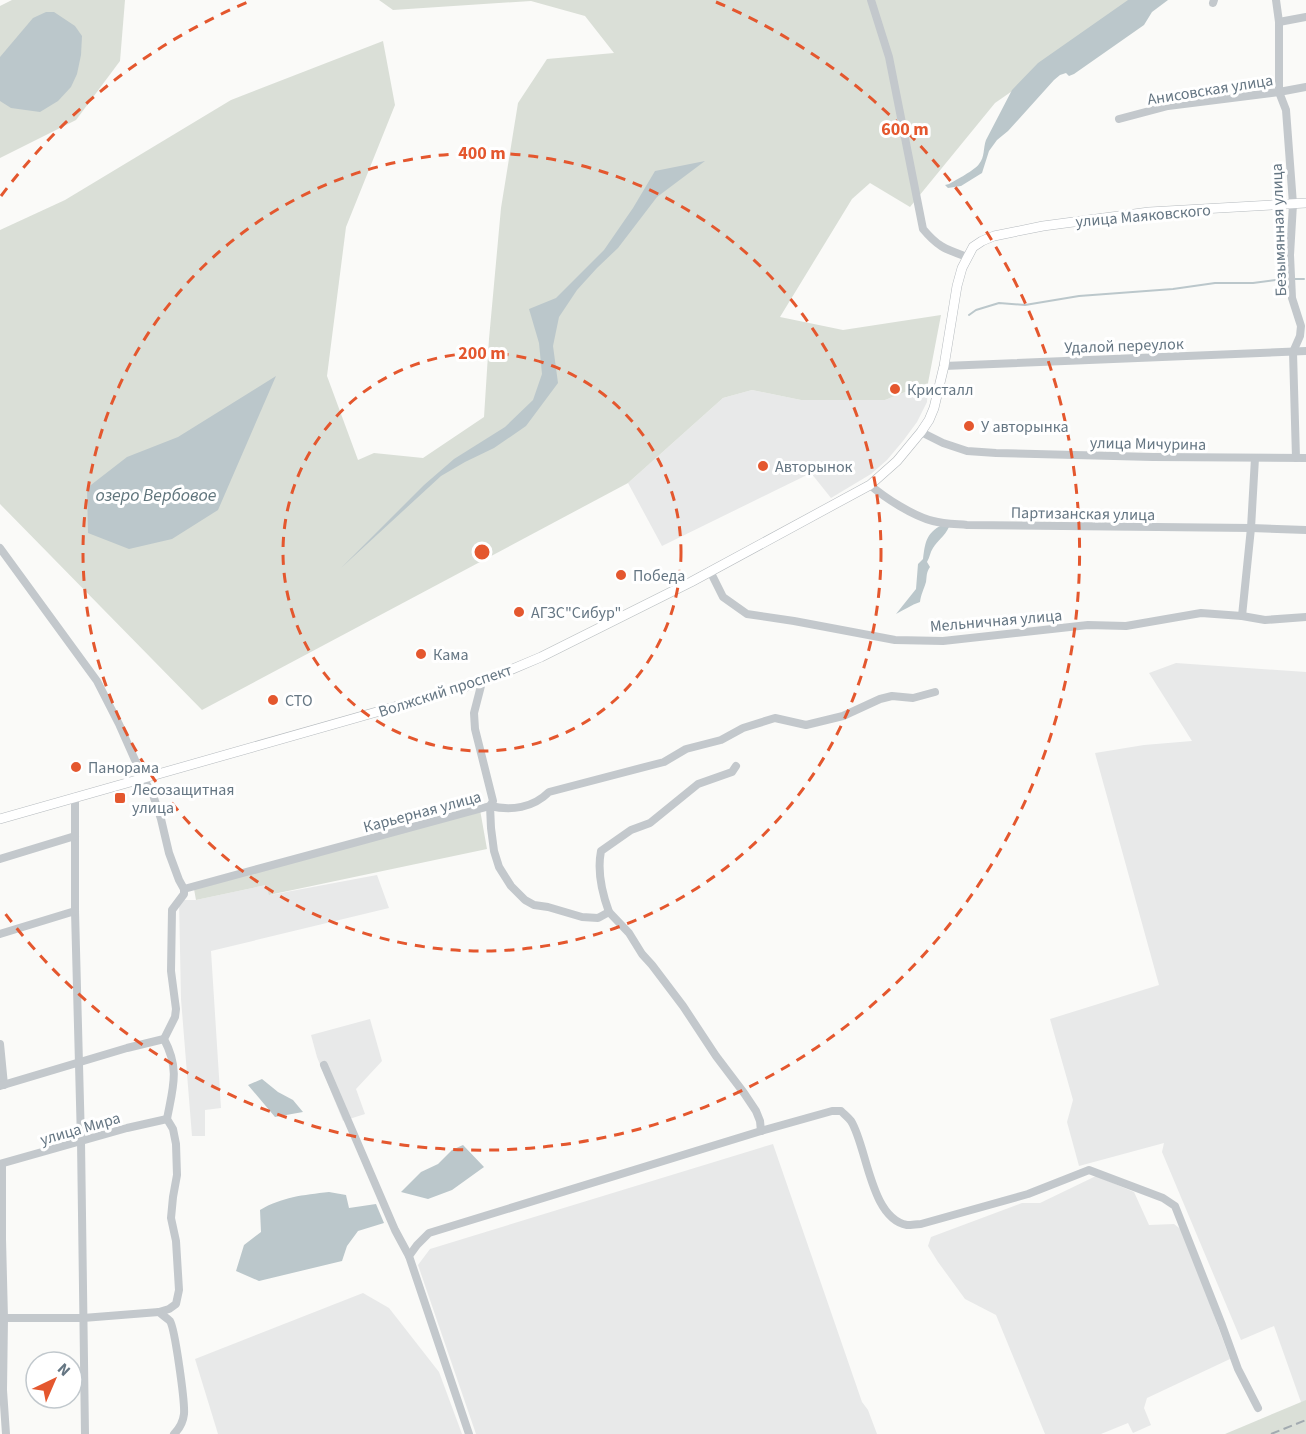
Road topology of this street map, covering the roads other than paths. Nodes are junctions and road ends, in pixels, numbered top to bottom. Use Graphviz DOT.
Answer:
graph roads {
  1 [pos="871,0"];
  2 [pos="1276,0"];
  3 [pos="1306,17"];
  4 [pos="1279,22"];
  5 [pos="1306,87"];
  6 [pos="1279,92"];
  7 [pos="1119,119"];
  8 [pos="1306,203"];
  9 [pos="1293,204"];
  10 [pos="982,241"];
  11 [pos="967,257"];
  12 [pos="1306,351"];
  13 [pos="1293,352"];
  14 [pos="944,366"];
  15 [pos="921,432"];
  16 [pos="1255,458"];
  17 [pos="1296,458"];
  18 [pos="1306,458"];
  19 [pos="870,485"];
  20 [pos="1251,528"];
  21 [pos="1306,530"];
  22 [pos="0,548"];
  23 [pos="710,571"];
  24 [pos="1242,616"];
  25 [pos="1306,617"];
  26 [pos="482,682"];
  27 [pos="935,692"];
  28 [pos="736,766"];
  29 [pos="143,778"];
  30 [pos="75,797"];
  31 [pos="490,806"];
  32 [pos="0,819"];
  33 [pos="75,836"];
  34 [pos="0,859"];
  35 [pos="184,889"];
  36 [pos="75,911"];
  37 [pos="609,912"];
  38 [pos="0,934"];
  39 [pos="164,1039"];
  40 [pos="0,1044"];
  41 [pos="79,1063"];
  42 [pos="324,1065"];
  43 [pos="2,1086"];
  44 [pos="167,1119"];
  45 [pos="761,1131"];
  46 [pos="81,1141"];
  47 [pos="1,1164"];
  48 [pos="1,1239"];
  49 [pos="409,1256"];
  50 [pos="159,1312"];
  51 [pos="83,1317"];
  52 [pos="2,1318"];
  53 [pos="1,1390"];
  54 [pos="1258,1408"];
  55 [pos="6,1434"];
  56 [pos="85,1434"];
  57 [pos="174,1434"];
  58 [pos="469,1434"];
  1 -- 11 [label="street"];
  2 -- 4 [label="street, Безымянная улица"];
  3 -- 4 [label="street"];
  4 -- 6 [label="street, Безымянная улица"];
  5 -- 6 [label="street, Анисовская улица"];
  6 -- 7 [label="street, Анисовская улица"];
  6 -- 9 [label="street, Безымянная улица"];
  8 -- 9 [label="main road, улица Маяковского"];
  9 -- 10 [label="main road, улица Маяковского"];
  9 -- 13 [label="street, Безымянная улица"];
  10 -- 11 [label="main road, Волжский проспект"];
  11 -- 14 [label="main road, Волжский проспект"];
  12 -- 13 [label="street, Удалой переулок"];
  13 -- 14 [label="street, Удалой переулок"];
  13 -- 17 [label="street, Безымянная улица"];
  14 -- 15 [label="main road, Волжский проспект"];
  15 -- 16 [label="street, улица Мичурина"];
  15 -- 19 [label="main road, Волжский проспект"];
  16 -- 17 [label="street, улица Мичурина"];
  16 -- 20 [label="street"];
  17 -- 18 [label="street, улица Мичурина"];
  19 -- 20 [label="street, Партизанская улица"];
  19 -- 23 [label="main road, Волжский проспект"];
  20 -- 21 [label="street, Партизанская улица"];
  20 -- 24 [label="street"];
  22 -- 29 [label="street"];
  23 -- 24 [label="street, Мельничная улица"];
  23 -- 26 [label="main road, Волжский проспект"];
  24 -- 25 [label="street, Мельничная улица"];
  26 -- 29 [label="main road, Волжский проспект"];
  26 -- 31 [label="street"];
  27 -- 31 [label="street, Карьерная улица"];
  28 -- 37 [label="street"];
  29 -- 30 [label="main road, Волжский проспект"];
  29 -- 35 [label="street"];
  30 -- 32 [label="main road, Волжский проспект"];
  30 -- 33 [label="street"];
  31 -- 35 [label="street, Карьерная улица"];
  31 -- 37 [label="street"];
  33 -- 34 [label="street"];
  33 -- 36 [label="street"];
  35 -- 39 [label="street"];
  36 -- 38 [label="street"];
  36 -- 41 [label="street"];
  37 -- 45 [label="street"];
  39 -- 41 [label="street"];
  39 -- 44 [label="street"];
  40 -- 43 [label="street"];
  41 -- 43 [label="street"];
  41 -- 46 [label="street"];
  42 -- 49 [label="street"];
  44 -- 46 [label="street, улица Мира"];
  44 -- 50 [label="street"];
  45 -- 49 [label="street"];
  45 -- 54 [label="street"];
  46 -- 47 [label="street, улица Мира"];
  46 -- 51 [label="street"];
  47 -- 48 [label="street"];
  48 -- 52 [label="street"];
  49 -- 58 [label="street"];
  50 -- 51 [label="street"];
  50 -- 57 [label="street"];
  51 -- 52 [label="street"];
  51 -- 56 [label="street"];
  52 -- 53 [label="street"];
  53 -- 55 [label="street"];
}
